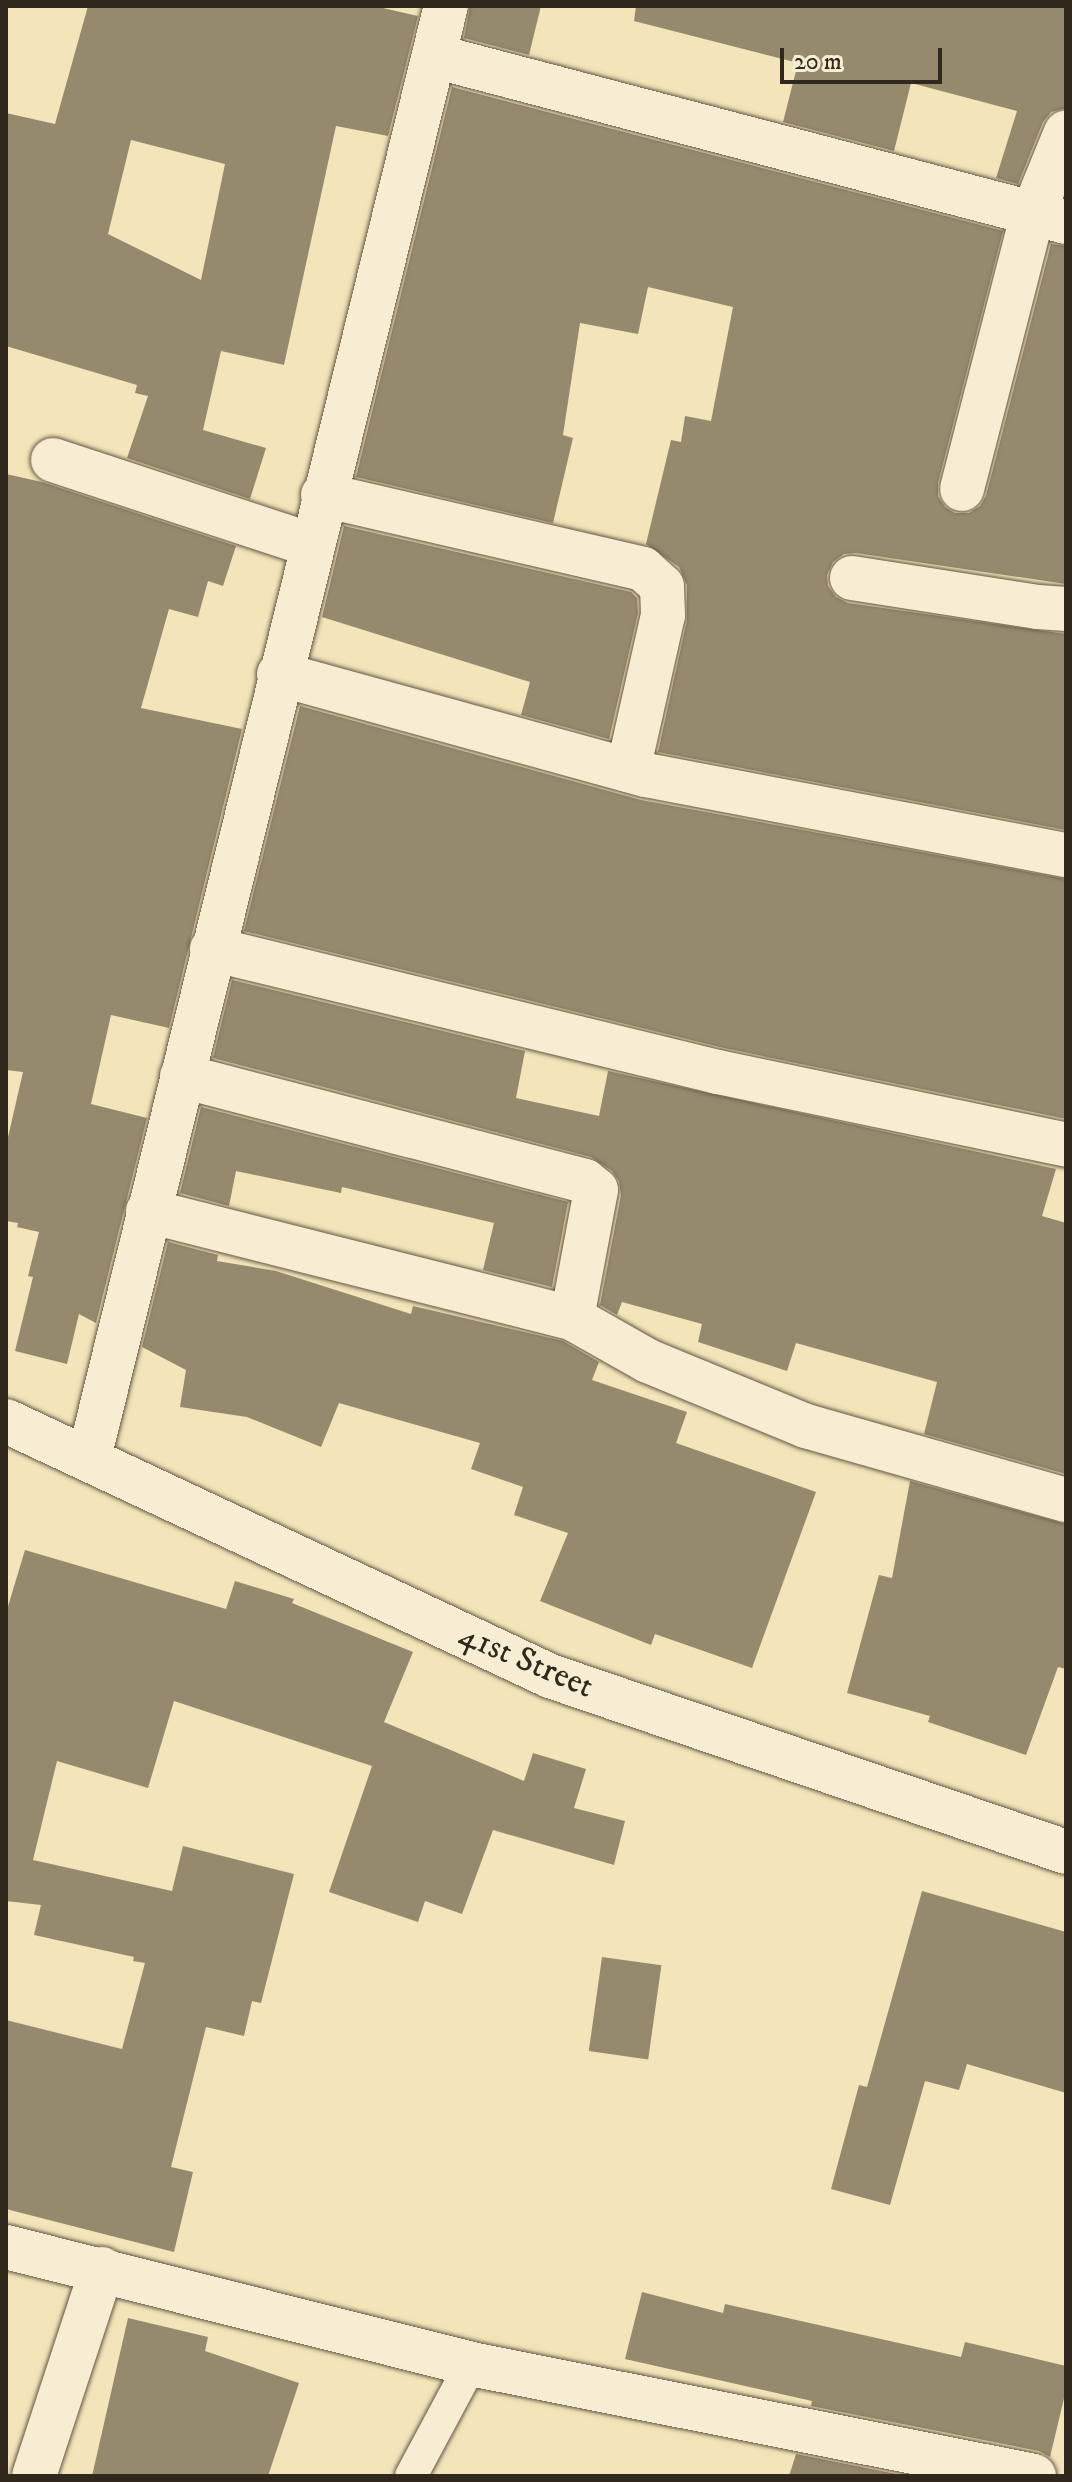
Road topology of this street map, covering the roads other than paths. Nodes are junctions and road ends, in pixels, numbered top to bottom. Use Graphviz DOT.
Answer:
graph roads {
  1 [pos="446,6"];
  2 [pos="434,56"];
  3 [pos="1066,132"];
  4 [pos="1049,217"];
  5 [pos="53,460"];
  6 [pos="962,489"];
  7 [pos="323,495"];
  8 [pos="311,545"];
  9 [pos="852,578"];
  10 [pos="1066,609"];
  11 [pos="279,674"];
  12 [pos="628,770"];
  13 [pos="1066,855"];
  14 [pos="212,949"];
  15 [pos="182,1076"];
  16 [pos="1066,1145"];
  17 [pos="148,1211"];
  18 [pos="572,1318"];
  19 [pos="6,1421"];
  20 [pos="89,1458"];
  21 [pos="1066,1500"];
  22 [pos="1066,1852"];
  23 [pos="6,2247"];
  24 [pos="102,2269"];
  25 [pos="471,2364"];
  26 [pos="34,2476"];
  27 [pos="411,2476"];
  28 [pos="1034,2476"];
  1 -- 2 [label="street"];
  2 -- 4 [label="street"];
  2 -- 7 [label="street"];
  3 -- 4 [label="street"];
  4 -- 6 [label="street"];
  5 -- 8 [label="street"];
  7 -- 8 [label="street"];
  7 -- 12 [label="street"];
  8 -- 11 [label="street"];
  9 -- 10 [label="street"];
  11 -- 12 [label="street"];
  11 -- 14 [label="street"];
  12 -- 13 [label="street"];
  14 -- 15 [label="street"];
  14 -- 16 [label="street"];
  15 -- 17 [label="street"];
  15 -- 18 [label="street"];
  17 -- 18 [label="street"];
  17 -- 20 [label="street"];
  18 -- 21 [label="street"];
  19 -- 20 [label="street, 41st Street"];
  20 -- 22 [label="street, 41st Street"];
  23 -- 24 [label="street"];
  24 -- 25 [label="street"];
  24 -- 26 [label="street"];
  25 -- 27 [label="lane"];
  25 -- 28 [label="street"];
}
